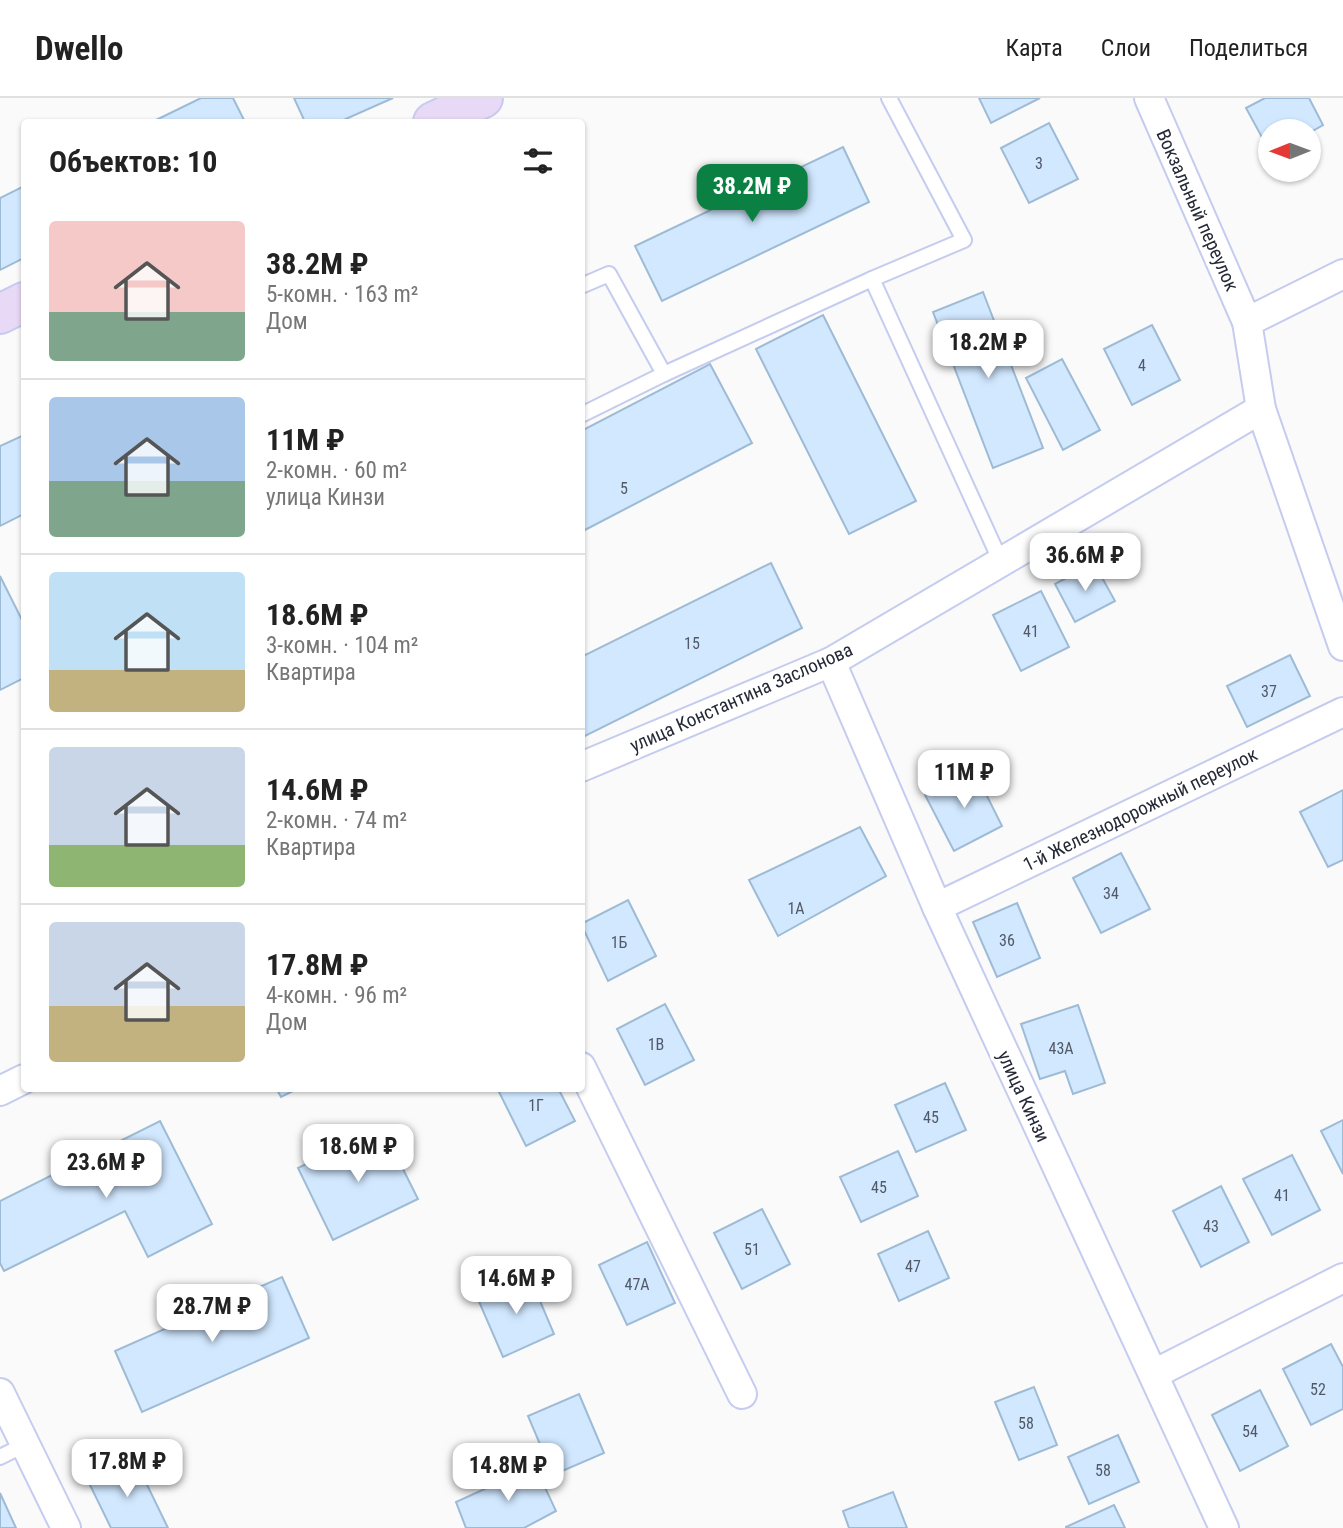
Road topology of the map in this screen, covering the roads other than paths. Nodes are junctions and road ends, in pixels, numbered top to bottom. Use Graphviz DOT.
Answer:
graph roads {
  1 [pos="483,98"];
  2 [pos="889,98"];
  3 [pos="1149,98"];
  4 [pos="439,119"];
  5 [pos="1343,274"];
  6 [pos="872,279"];
  7 [pos="585,284"];
  8 [pos="21,304"];
  9 [pos="0,314"];
  10 [pos="1247,322"];
  11 [pos="664,374"];
  12 [pos="1261,409"];
  13 [pos="585,413"];
  14 [pos="1001,562"];
  15 [pos="1343,646"];
  16 [pos="831,662"];
  17 [pos="1343,712"];
  18 [pos="585,765"];
  19 [pos="937,907"];
  20 [pos="585,1075"];
  21 [pos="21,1080"];
  22 [pos="0,1091"];
  23 [pos="1343,1278"];
  24 [pos="1154,1374"];
  25 [pos="0,1392"];
  26 [pos="742,1394"];
  27 [pos="12,1451"];
  28 [pos="65,1528"];
  29 [pos="1224,1528"];
  1 -- 4 [label="main road"];
  2 -- 6 [label="lane"];
  3 -- 10 [label="street, Вокзальный переулок"];
  5 -- 10 [label="street"];
  6 -- 11 [label="lane"];
  6 -- 14 [label="lane"];
  7 -- 11 [label="lane"];
  8 -- 9 [label="main road"];
  10 -- 12 [label="street, Вокзальный переулок"];
  11 -- 13 [label="lane"];
  12 -- 14 [label="street, улица Константина Заслонова"];
  12 -- 15 [label="street"];
  14 -- 16 [label="street, улица Константина Заслонова"];
  16 -- 18 [label="street, улица Константина Заслонова"];
  16 -- 19 [label="street, улица Кинзи"];
  17 -- 19 [label="street, 1-й Железнодорожный переулок"];
  19 -- 24 [label="street, улица Кинзи"];
  20 -- 26 [label="street"];
  21 -- 22 [label="street"];
  23 -- 24 [label="street"];
  24 -- 29 [label="street, улица Кинзи"];
  25 -- 27 [label="street"];
  27 -- 28 [label="street"];
}
